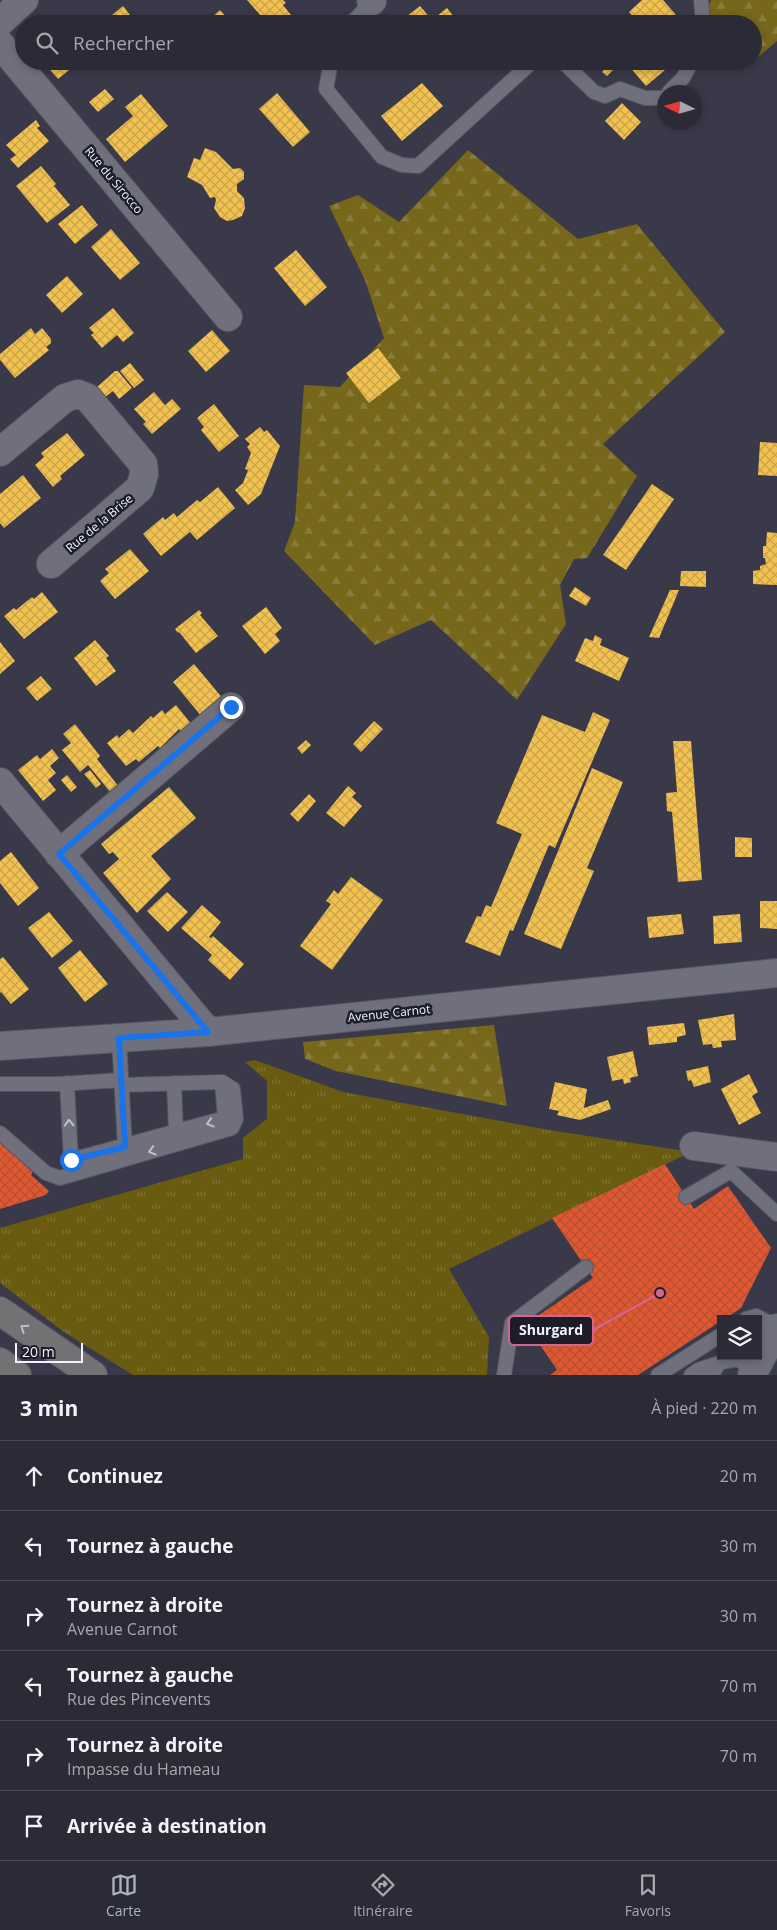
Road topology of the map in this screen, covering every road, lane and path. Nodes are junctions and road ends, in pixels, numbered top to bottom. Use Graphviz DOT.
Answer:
graph roads {
  1 [pos="24,0"];
  2 [pos="372,0"];
  3 [pos="701,0"];
  4 [pos="359,15"];
  5 [pos="702,15"];
  6 [pos="0,22"];
  7 [pos="0,44"];
  8 [pos="15,62"];
  9 [pos="22,70"];
  10 [pos="329,70"];
  11 [pos="524,70"];
  12 [pos="571,70"];
  13 [pos="687,70"];
  14 [pos="676,85"];
  15 [pos="657,98"];
  16 [pos="228,317"];
  17 [pos="0,452"];
  18 [pos="51,564"];
  19 [pos="231,707"];
  20 [pos="0,782"];
  21 [pos="59,854"];
  22 [pos="777,973"];
  23 [pos="208,1032"];
  24 [pos="119,1038"];
  25 [pos="0,1046"];
  26 [pos="222,1082"];
  27 [pos="121,1083"];
  28 [pos="174,1083"];
  29 [pos="0,1084"];
  30 [pos="67,1084"];
  31 [pos="176,1132"];
  32 [pos="0,1133"];
  33 [pos="694,1146"];
  34 [pos="125,1147"];
  35 [pos="777,1157"];
  36 [pos="686,1197"];
  37 [pos="777,1214"];
  38 [pos="586,1267"];
  39 [pos="0,1311"];
  40 [pos="762,1319"];
  41 [pos="777,1327"];
  42 [pos="717,1338"];
  43 [pos="0,1362"];
  44 [pos="715,1369"];
  45 [pos="753,1372"];
  46 [pos="17,1375"];
  47 [pos="93,1375"];
  48 [pos="504,1375"];
  49 [pos="658,1375"];
  50 [pos="691,1375"];
  1 -- 6 [label="street"];
  2 -- 4 [label="lane"];
  3 -- 5 [label="lane"];
  7 -- 8 [label="street, Rue du Sirocco"];
  9 -- 16 [label="street, Rue du Sirocco"];
  10 -- 11 [label="lane"];
  12 -- 15 [label="lane"];
  13 -- 14 [label="lane"];
  17 -- 18 [label="street, Rue de la Brise"];
  19 -- 21 [label="street"];
  20 -- 21 [label="street"];
  21 -- 23 [label="street"];
  22 -- 23 [label="street, Avenue Carnot"];
  23 -- 24 [label="street, Avenue Carnot"];
  24 -- 25 [label="street, Avenue Carnot"];
  24 -- 27 [label="lane"];
  26 -- 28 [label="lane"];
  26 -- 31 [label="lane, one-way"];
  26 -- 32 [label="lane, one-way"];
  27 -- 28 [label="lane"];
  27 -- 30 [label="lane"];
  27 -- 34 [label="lane"];
  28 -- 31 [label="lane"];
  29 -- 30 [label="lane"];
  34 -- 30 [label="lane, one-way"];
  31 -- 34 [label="lane"];
  33 -- 35 [label="street"];
  36 -- 37 [label="lane"];
  38 -- 48 [label="lane"];
  47 -- 39 [label="main road, one-way"];
  40 -- 41 [label="lane"];
  41 -- 45 [label="street"];
  42 -- 49 [label="lane"];
  43 -- 46 [label="main road"];
  44 -- 45 [label="lane"];
  44 -- 50 [label="lane"];
}
